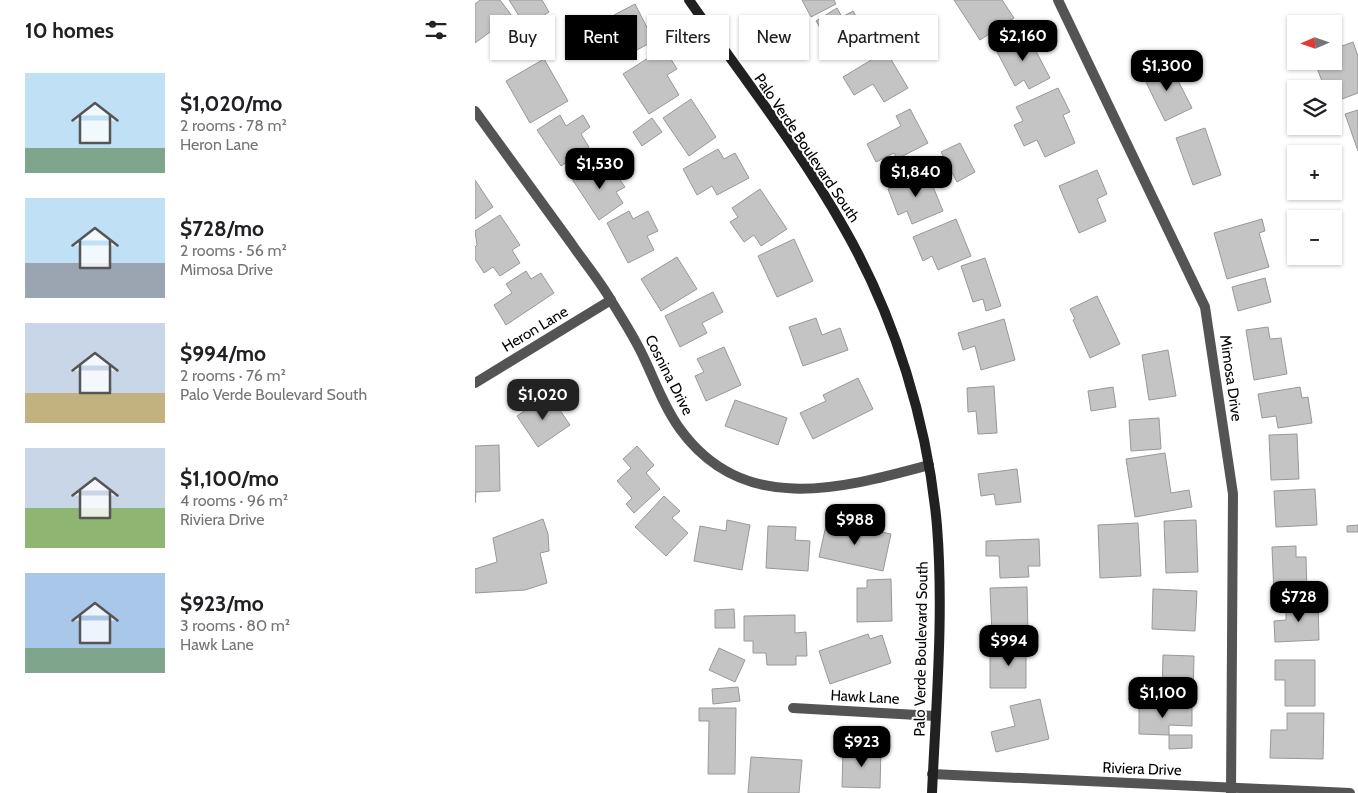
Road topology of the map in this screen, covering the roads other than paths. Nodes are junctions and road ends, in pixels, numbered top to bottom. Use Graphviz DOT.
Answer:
graph roads {
  1 [pos="689,0"];
  2 [pos="1059,0"];
  3 [pos="475,112"];
  4 [pos="611,300"];
  5 [pos="475,383"];
  6 [pos="929,465"];
  7 [pos="793,708"];
  8 [pos="935,716"];
  9 [pos="933,774"];
  10 [pos="1231,790"];
  11 [pos="932,793"];
  12 [pos="1350,793"];
  1 -- 6 [label="main road, Palo Verde Boulevard South"];
  2 -- 10 [label="street, Mimosa Drive"];
  3 -- 4 [label="street, Cosnina Drive"];
  4 -- 5 [label="street, Heron Lane"];
  4 -- 6 [label="street, Cosnina Drive"];
  6 -- 8 [label="main road, Palo Verde Boulevard South"];
  7 -- 8 [label="street, Hawk Lane"];
  8 -- 9 [label="main road, Palo Verde Boulevard South"];
  9 -- 10 [label="street, Riviera Drive"];
  9 -- 11 [label="main road, Palo Verde Boulevard South"];
  10 -- 12 [label="street, Riviera Drive"];
}
